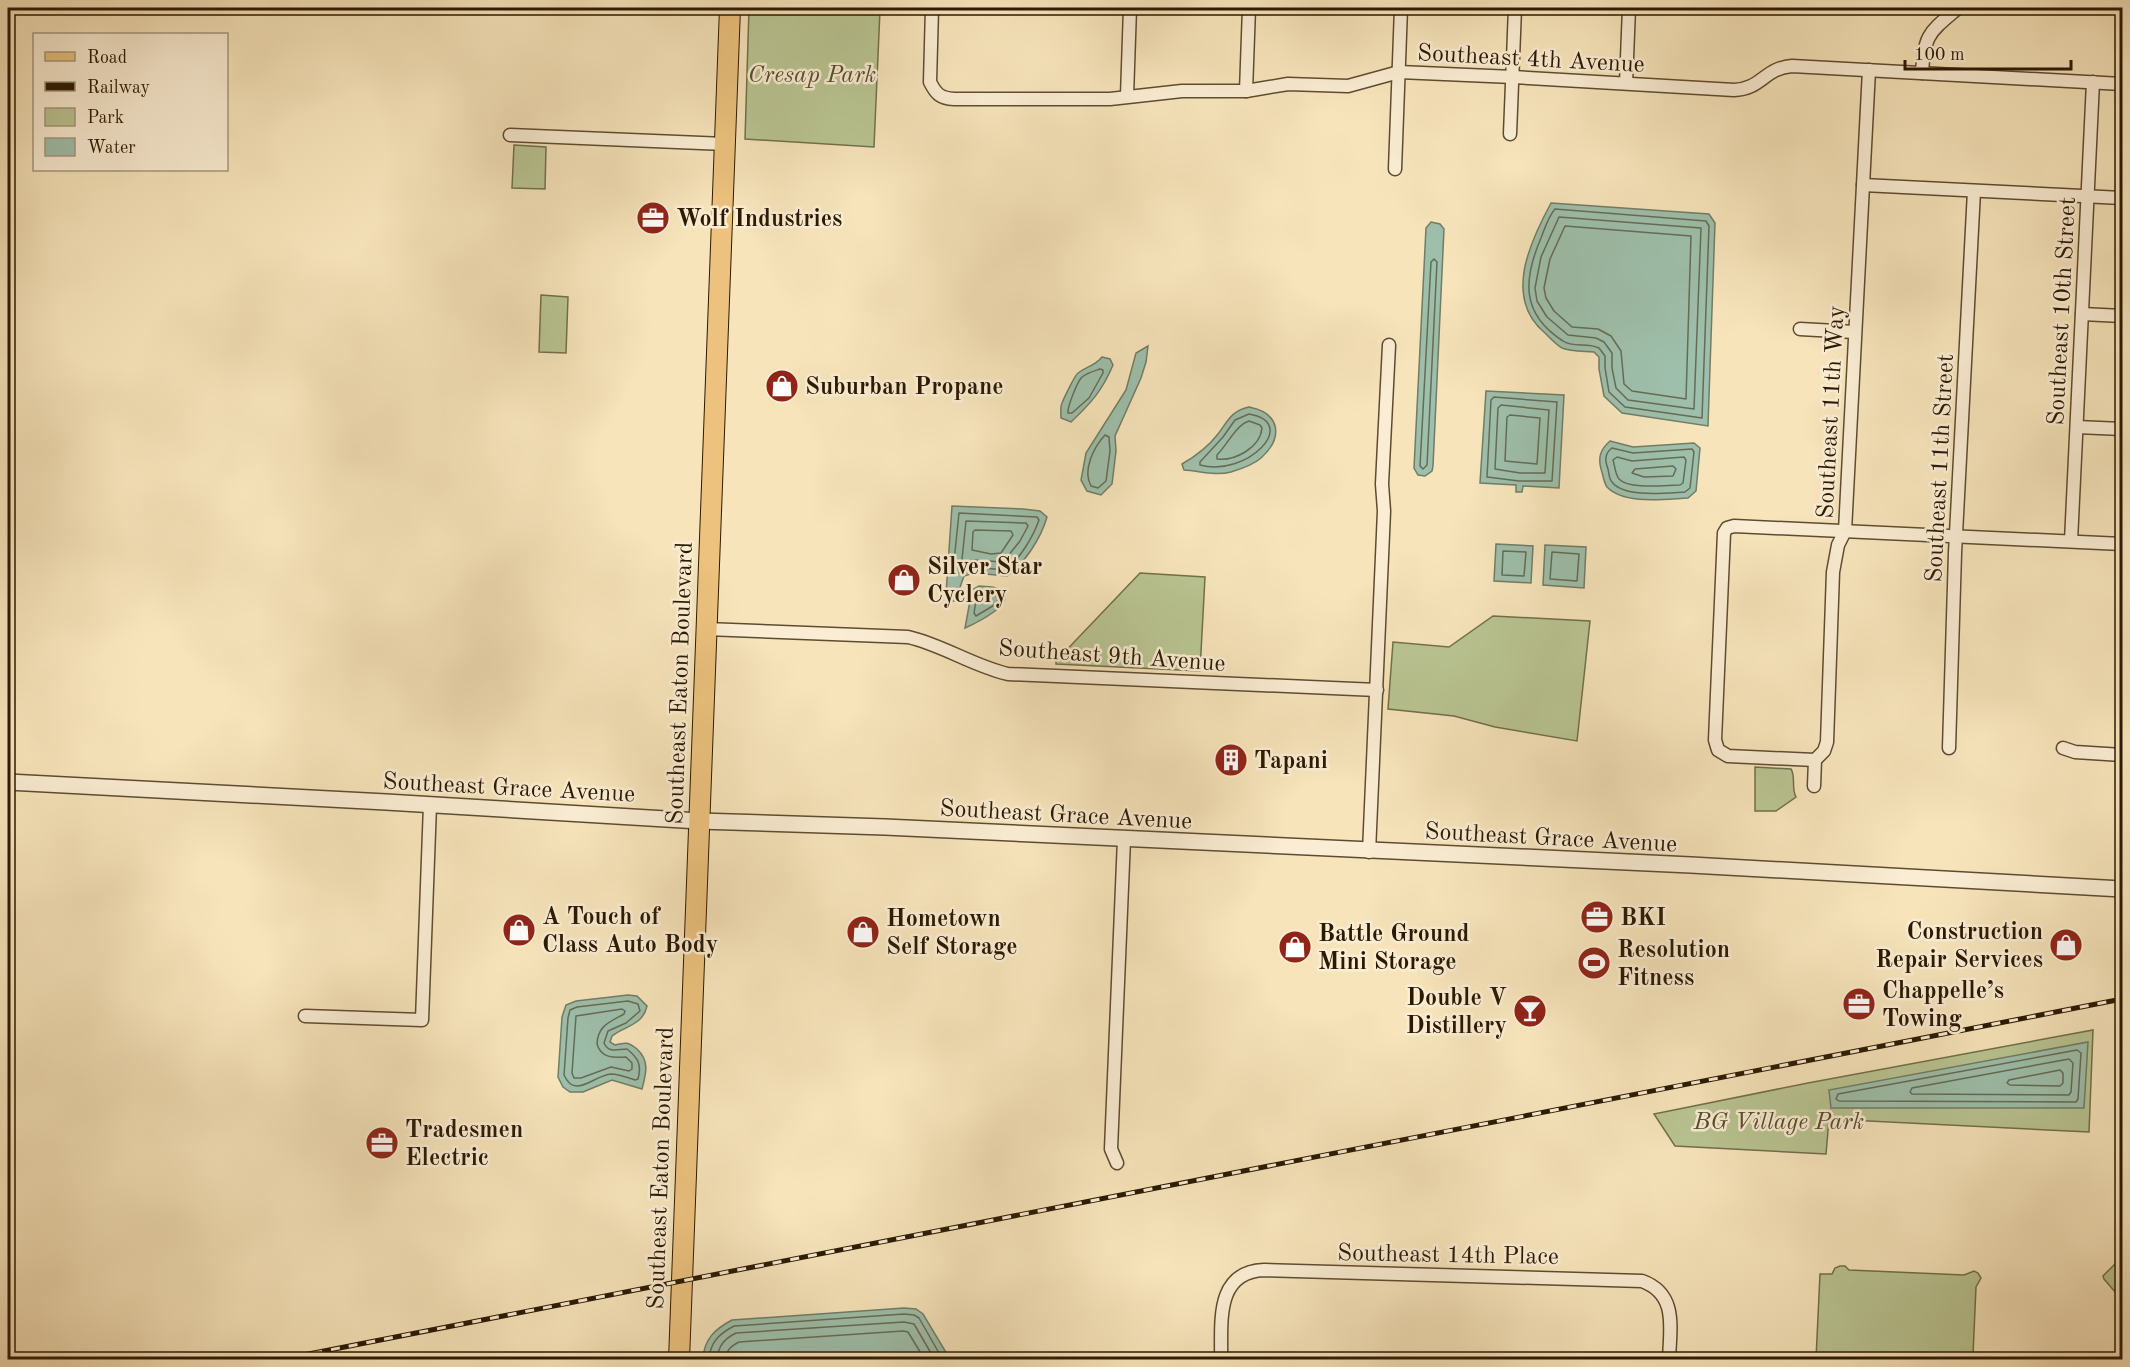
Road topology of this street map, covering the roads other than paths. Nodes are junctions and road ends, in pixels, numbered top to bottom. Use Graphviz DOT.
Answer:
graph roads {
  1 [pos="730,8"];
  2 [pos="932,8"];
  3 [pos="1130,8"];
  4 [pos="1249,8"];
  5 [pos="1401,8"];
  6 [pos="1515,8"];
  7 [pos="1629,8"];
  8 [pos="1958,8"];
  9 [pos="1869,70"];
  10 [pos="1399,72"];
  11 [pos="1922,73"];
  12 [pos="1513,77"];
  13 [pos="2093,82"];
  14 [pos="1626,83"];
  15 [pos="2122,84"];
  16 [pos="1246,91"];
  17 [pos="1127,96"];
  18 [pos="1510,134"];
  19 [pos="510,135"];
  20 [pos="724,144"];
  21 [pos="1395,169"];
  22 [pos="1863,185"];
  23 [pos="1974,191"];
  24 [pos="2088,196"];
  25 [pos="2122,198"];
  26 [pos="2082,314"];
  27 [pos="2122,316"];
  28 [pos="1800,328"];
  29 [pos="1854,332"];
  30 [pos="1389,345"];
  31 [pos="2077,427"];
  32 [pos="2122,429"];
  33 [pos="1845,531"];
  34 [pos="1957,535"];
  35 [pos="2071,541"];
  36 [pos="2122,543"];
  37 [pos="706,629"];
  38 [pos="1377,690"];
  39 [pos="1949,748"];
  40 [pos="2063,748"];
  41 [pos="2122,755"];
  42 [pos="1815,760"];
  43 [pos="8,782"];
  44 [pos="1814,786"];
  45 [pos="430,805"];
  46 [pos="699,821"];
  47 [pos="1124,839"];
  48 [pos="1369,852"];
  49 [pos="2122,889"];
  50 [pos="304,1016"];
  51 [pos="1117,1163"];
  52 [pos="679,1359"];
  53 [pos="1221,1359"];
  54 [pos="1669,1359"];
  1 -- 20 [label="main road, Southeast Eaton Boulevard"];
  2 -- 17 [label="street, Southeast 4th Avenue"];
  3 -- 17 [label="street"];
  4 -- 16 [label="street"];
  5 -- 10 [label="street"];
  6 -- 12 [label="street"];
  7 -- 14 [label="street"];
  8 -- 11 [label="street"];
  9 -- 11 [label="street, Southeast 4th Avenue"];
  9 -- 14 [label="street, Southeast 4th Avenue"];
  9 -- 22 [label="street, Southeast 11th Way"];
  10 -- 12 [label="street, Southeast 4th Avenue"];
  10 -- 16 [label="street, Southeast 4th Avenue"];
  10 -- 21 [label="street"];
  11 -- 13 [label="street, Southeast 4th Avenue"];
  12 -- 14 [label="street, Southeast 4th Avenue"];
  12 -- 18 [label="street"];
  13 -- 15 [label="street, Southeast 4th Avenue"];
  13 -- 24 [label="street, Southeast 10th Street"];
  16 -- 17 [label="street, Southeast 4th Avenue"];
  19 -- 20 [label="street"];
  20 -- 37 [label="main road, Southeast Eaton Boulevard"];
  22 -- 23 [label="street"];
  22 -- 29 [label="street, Southeast 11th Way"];
  23 -- 24 [label="street"];
  23 -- 34 [label="street, Southeast 11th Street"];
  24 -- 25 [label="street"];
  24 -- 26 [label="street, Southeast 10th Street"];
  26 -- 27 [label="street"];
  26 -- 31 [label="street, Southeast 10th Street"];
  28 -- 29 [label="street"];
  29 -- 33 [label="street, Southeast 11th Way"];
  30 -- 38 [label="street"];
  31 -- 32 [label="street"];
  31 -- 35 [label="street, Southeast 10th Street"];
  33 -- 34 [label="street"];
  33 -- 42 [label="street, Southeast 11th Way"];
  33 -- 42 [label="street"];
  34 -- 35 [label="street"];
  34 -- 39 [label="street, Southeast 11th Street"];
  35 -- 36 [label="street"];
  37 -- 38 [label="street, Southeast 9th Avenue"];
  37 -- 46 [label="main road, Southeast Eaton Boulevard"];
  38 -- 48 [label="street"];
  40 -- 41 [label="street"];
  42 -- 44 [label="street, Southeast 11th Way"];
  43 -- 45 [label="street, Southeast Grace Avenue"];
  45 -- 46 [label="street, Southeast Grace Avenue"];
  45 -- 50 [label="street"];
  46 -- 47 [label="street, Southeast Grace Avenue"];
  46 -- 52 [label="main road, Southeast Eaton Boulevard"];
  47 -- 48 [label="street, Southeast Grace Avenue"];
  47 -- 51 [label="street"];
  48 -- 49 [label="street, Southeast Grace Avenue"];
  53 -- 54 [label="street, Southeast 14th Place"];
}
